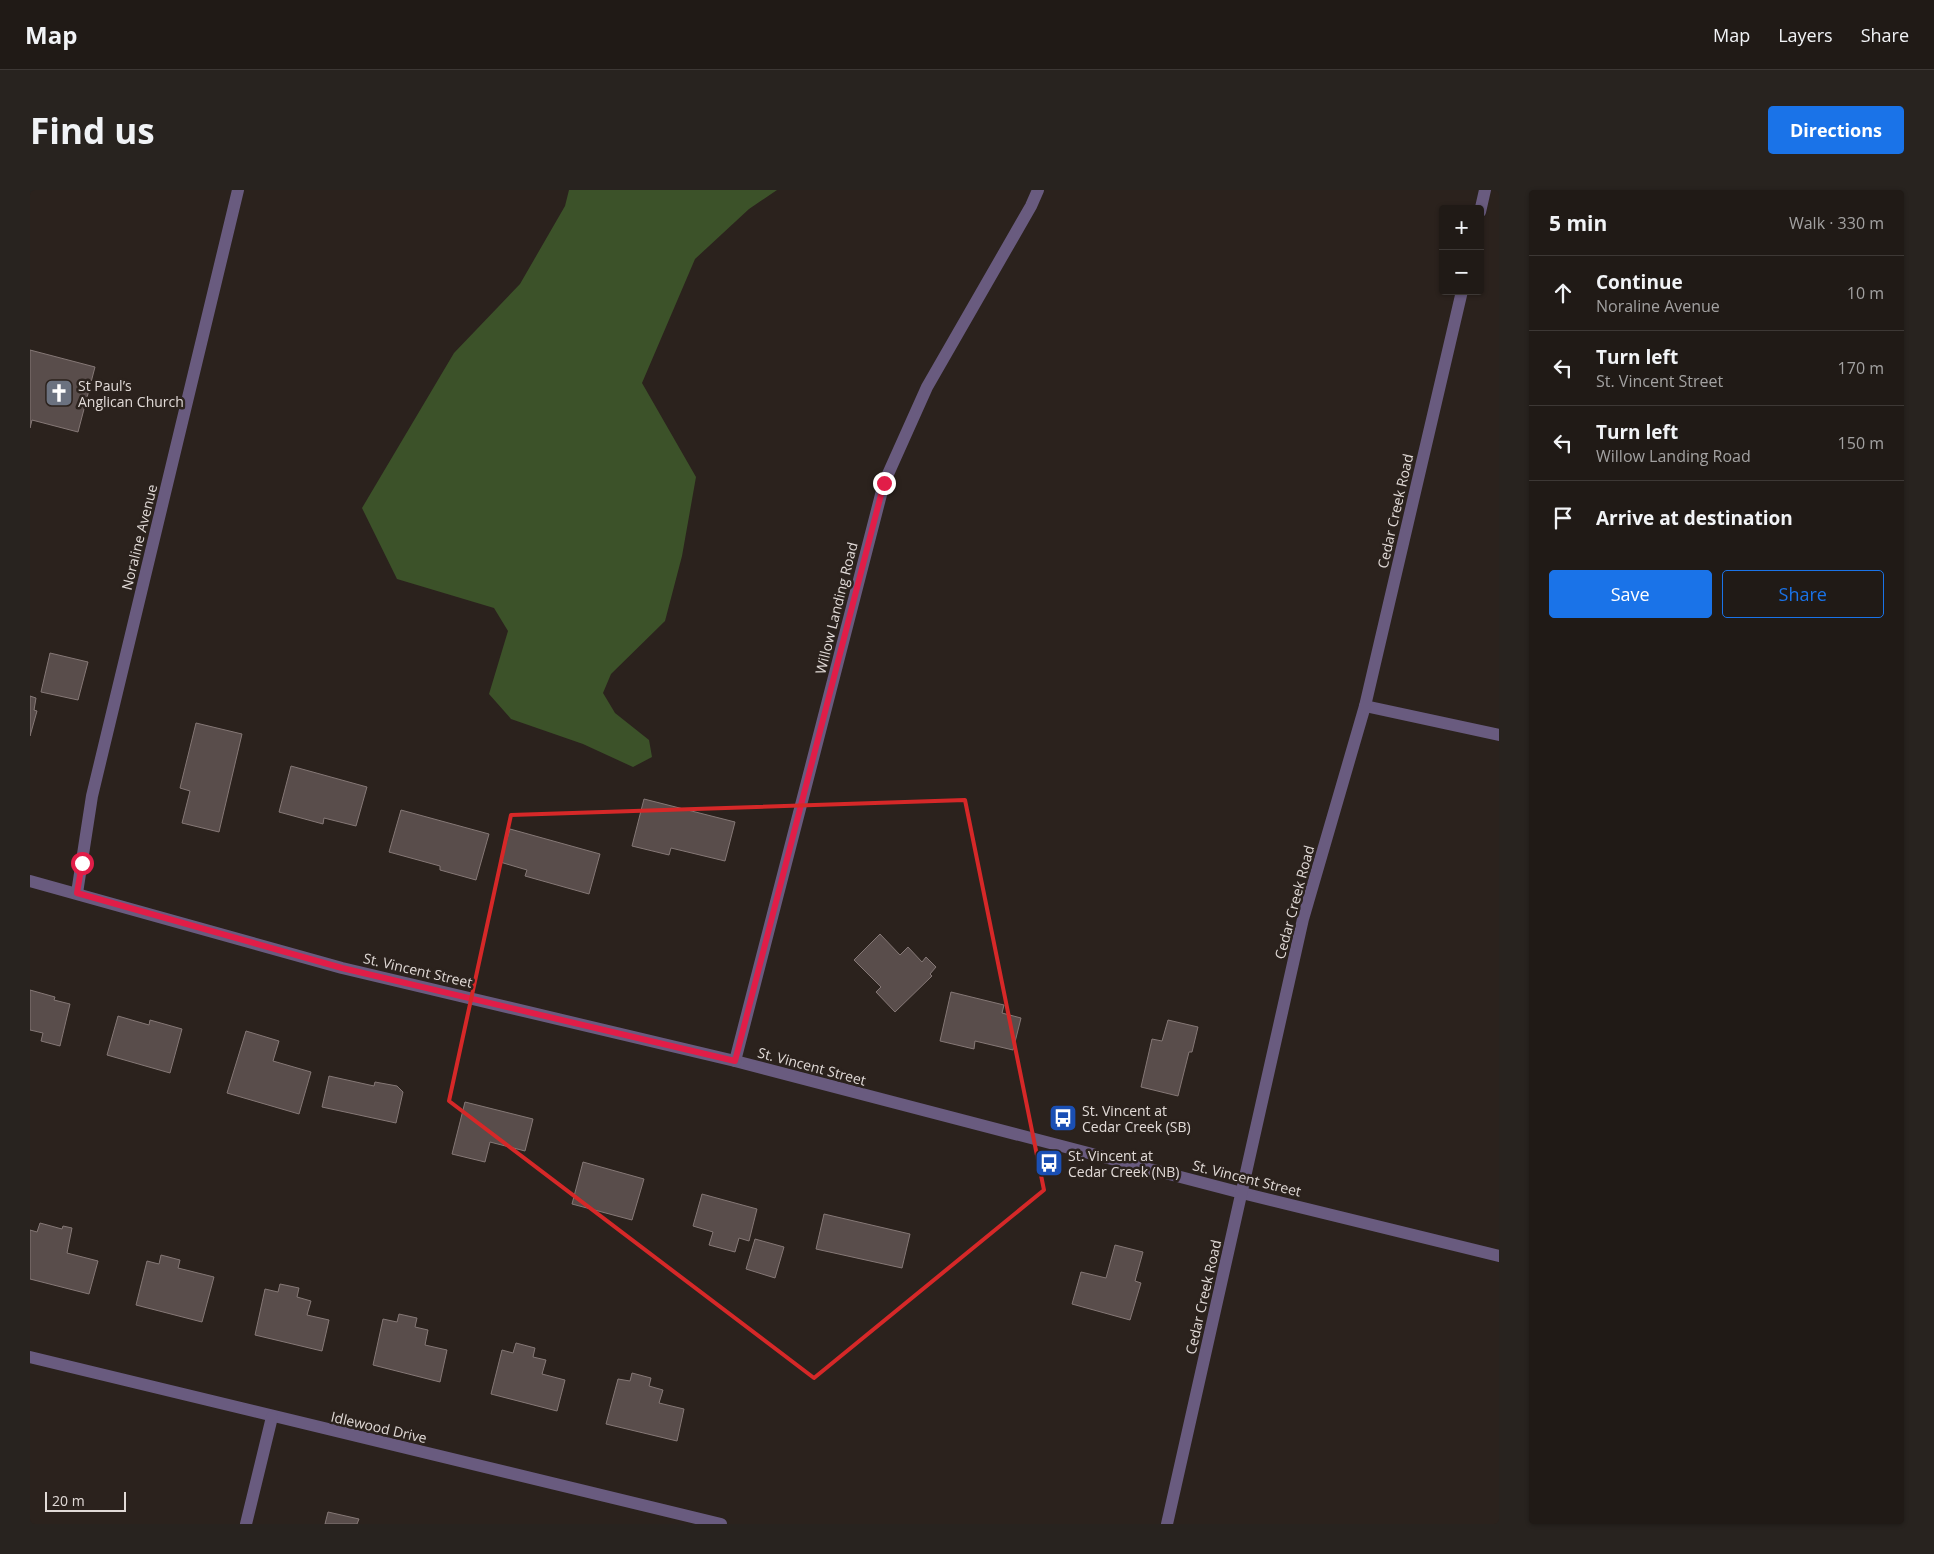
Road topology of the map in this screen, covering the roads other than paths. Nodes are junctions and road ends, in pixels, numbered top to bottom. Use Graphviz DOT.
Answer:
graph roads {
  1 [pos="238,190"];
  2 [pos="1038,190"];
  3 [pos="1485,190"];
  4 [pos="1482,205"];
  5 [pos="1461,295"];
  6 [pos="1365,706"];
  7 [pos="1499,735"];
  8 [pos="30,881"];
  9 [pos="77,893"];
  10 [pos="735,1061"];
  11 [pos="1242,1193"];
  12 [pos="1499,1256"];
  13 [pos="30,1357"];
  14 [pos="272,1416"];
  15 [pos="246,1524"];
  16 [pos="718,1524"];
  17 [pos="1167,1524"];
  1 -- 9 [label="street, Noraline Avenue"];
  2 -- 10 [label="street, Willow Landing Road"];
  3 -- 4 [label="street"];
  5 -- 6 [label="street, Cedar Creek Road"];
  6 -- 7 [label="street"];
  6 -- 11 [label="street, Cedar Creek Road"];
  8 -- 9 [label="street, St. Vincent Street"];
  9 -- 10 [label="street, St. Vincent Street"];
  10 -- 11 [label="street, St. Vincent Street"];
  11 -- 12 [label="street, St. Vincent Street"];
  11 -- 17 [label="street, Cedar Creek Road"];
  13 -- 14 [label="street, Idlewood Drive"];
  14 -- 15 [label="street"];
  14 -- 16 [label="street, Idlewood Drive"];
}
